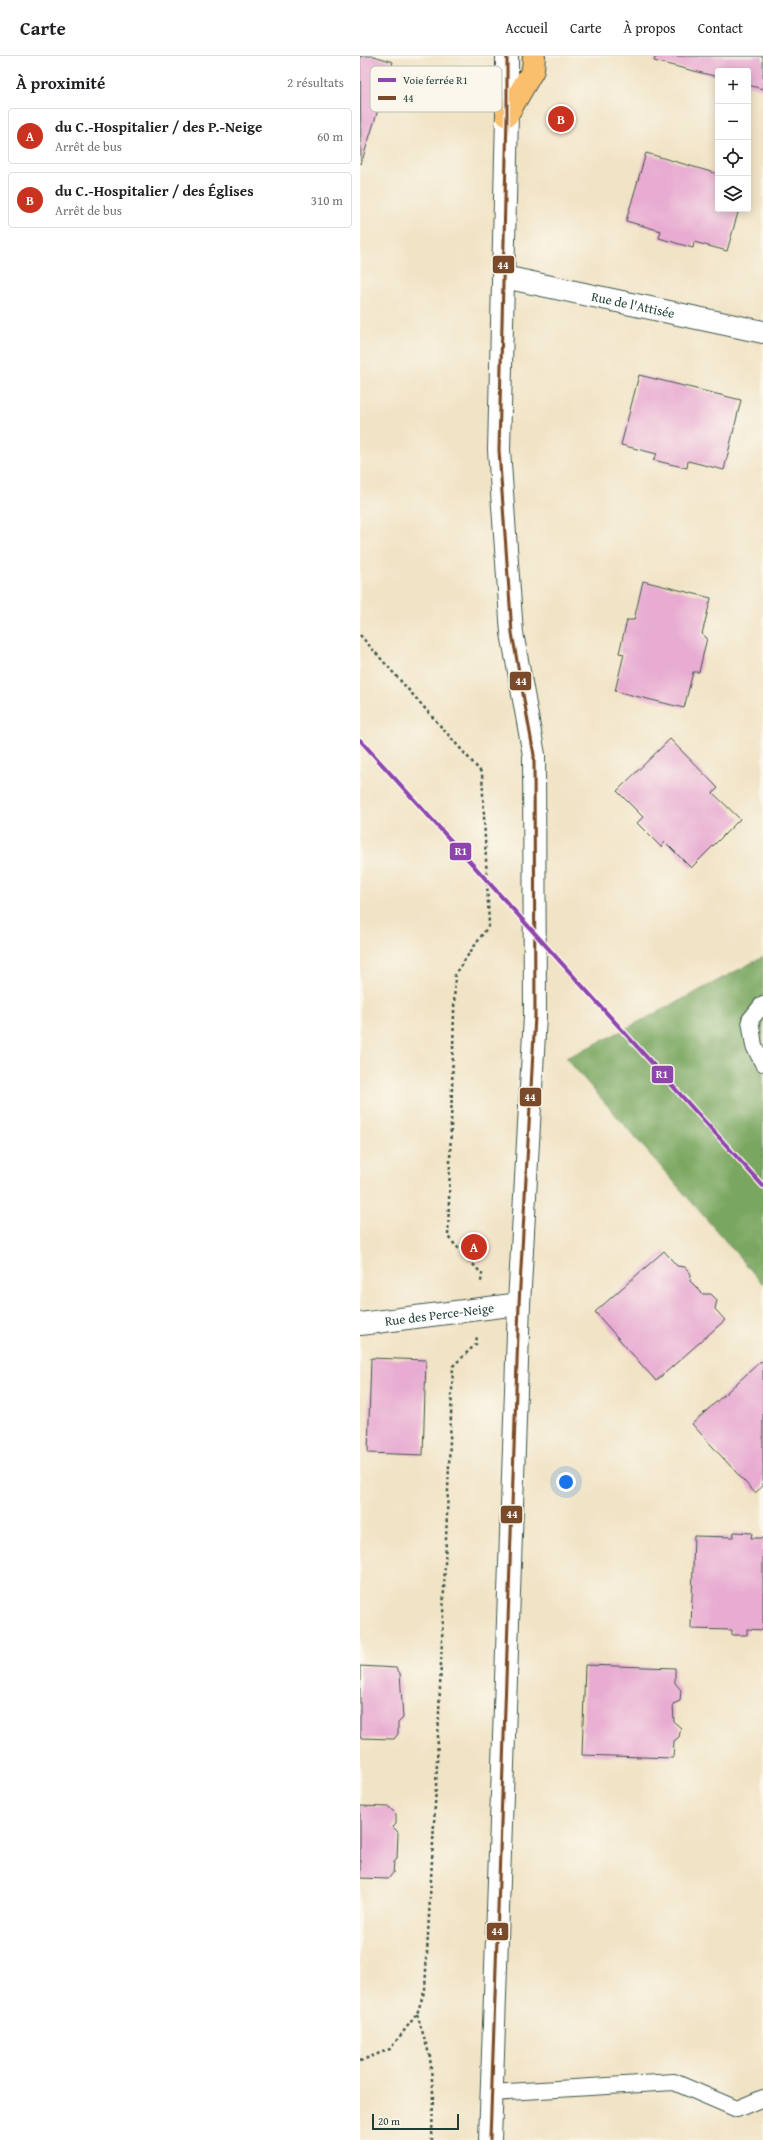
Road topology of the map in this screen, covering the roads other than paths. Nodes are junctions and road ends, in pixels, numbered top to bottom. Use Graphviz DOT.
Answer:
graph roads {
  1 [pos="506,56"];
  2 [pos="534,56"];
  3 [pos="507,114"];
  4 [pos="504,277"];
  5 [pos="763,332"];
  6 [pos="763,1004"];
  7 [pos="763,1063"];
  8 [pos="519,1304"];
  9 [pos="360,1324"];
  10 [pos="492,2092"];
  11 [pos="763,2098"];
  12 [pos="490,2140"];
  1 -- 3 [label="street"];
  2 -- 3 [label="main road"];
  3 -- 4 [label="street"];
  4 -- 5 [label="street, Rue de l'Attisée"];
  4 -- 8 [label="street"];
  6 -- 7 [label="lane"];
  8 -- 9 [label="street, Rue des Perce-Neige"];
  8 -- 10 [label="street"];
  10 -- 11 [label="lane"];
  10 -- 12 [label="street"];
}
